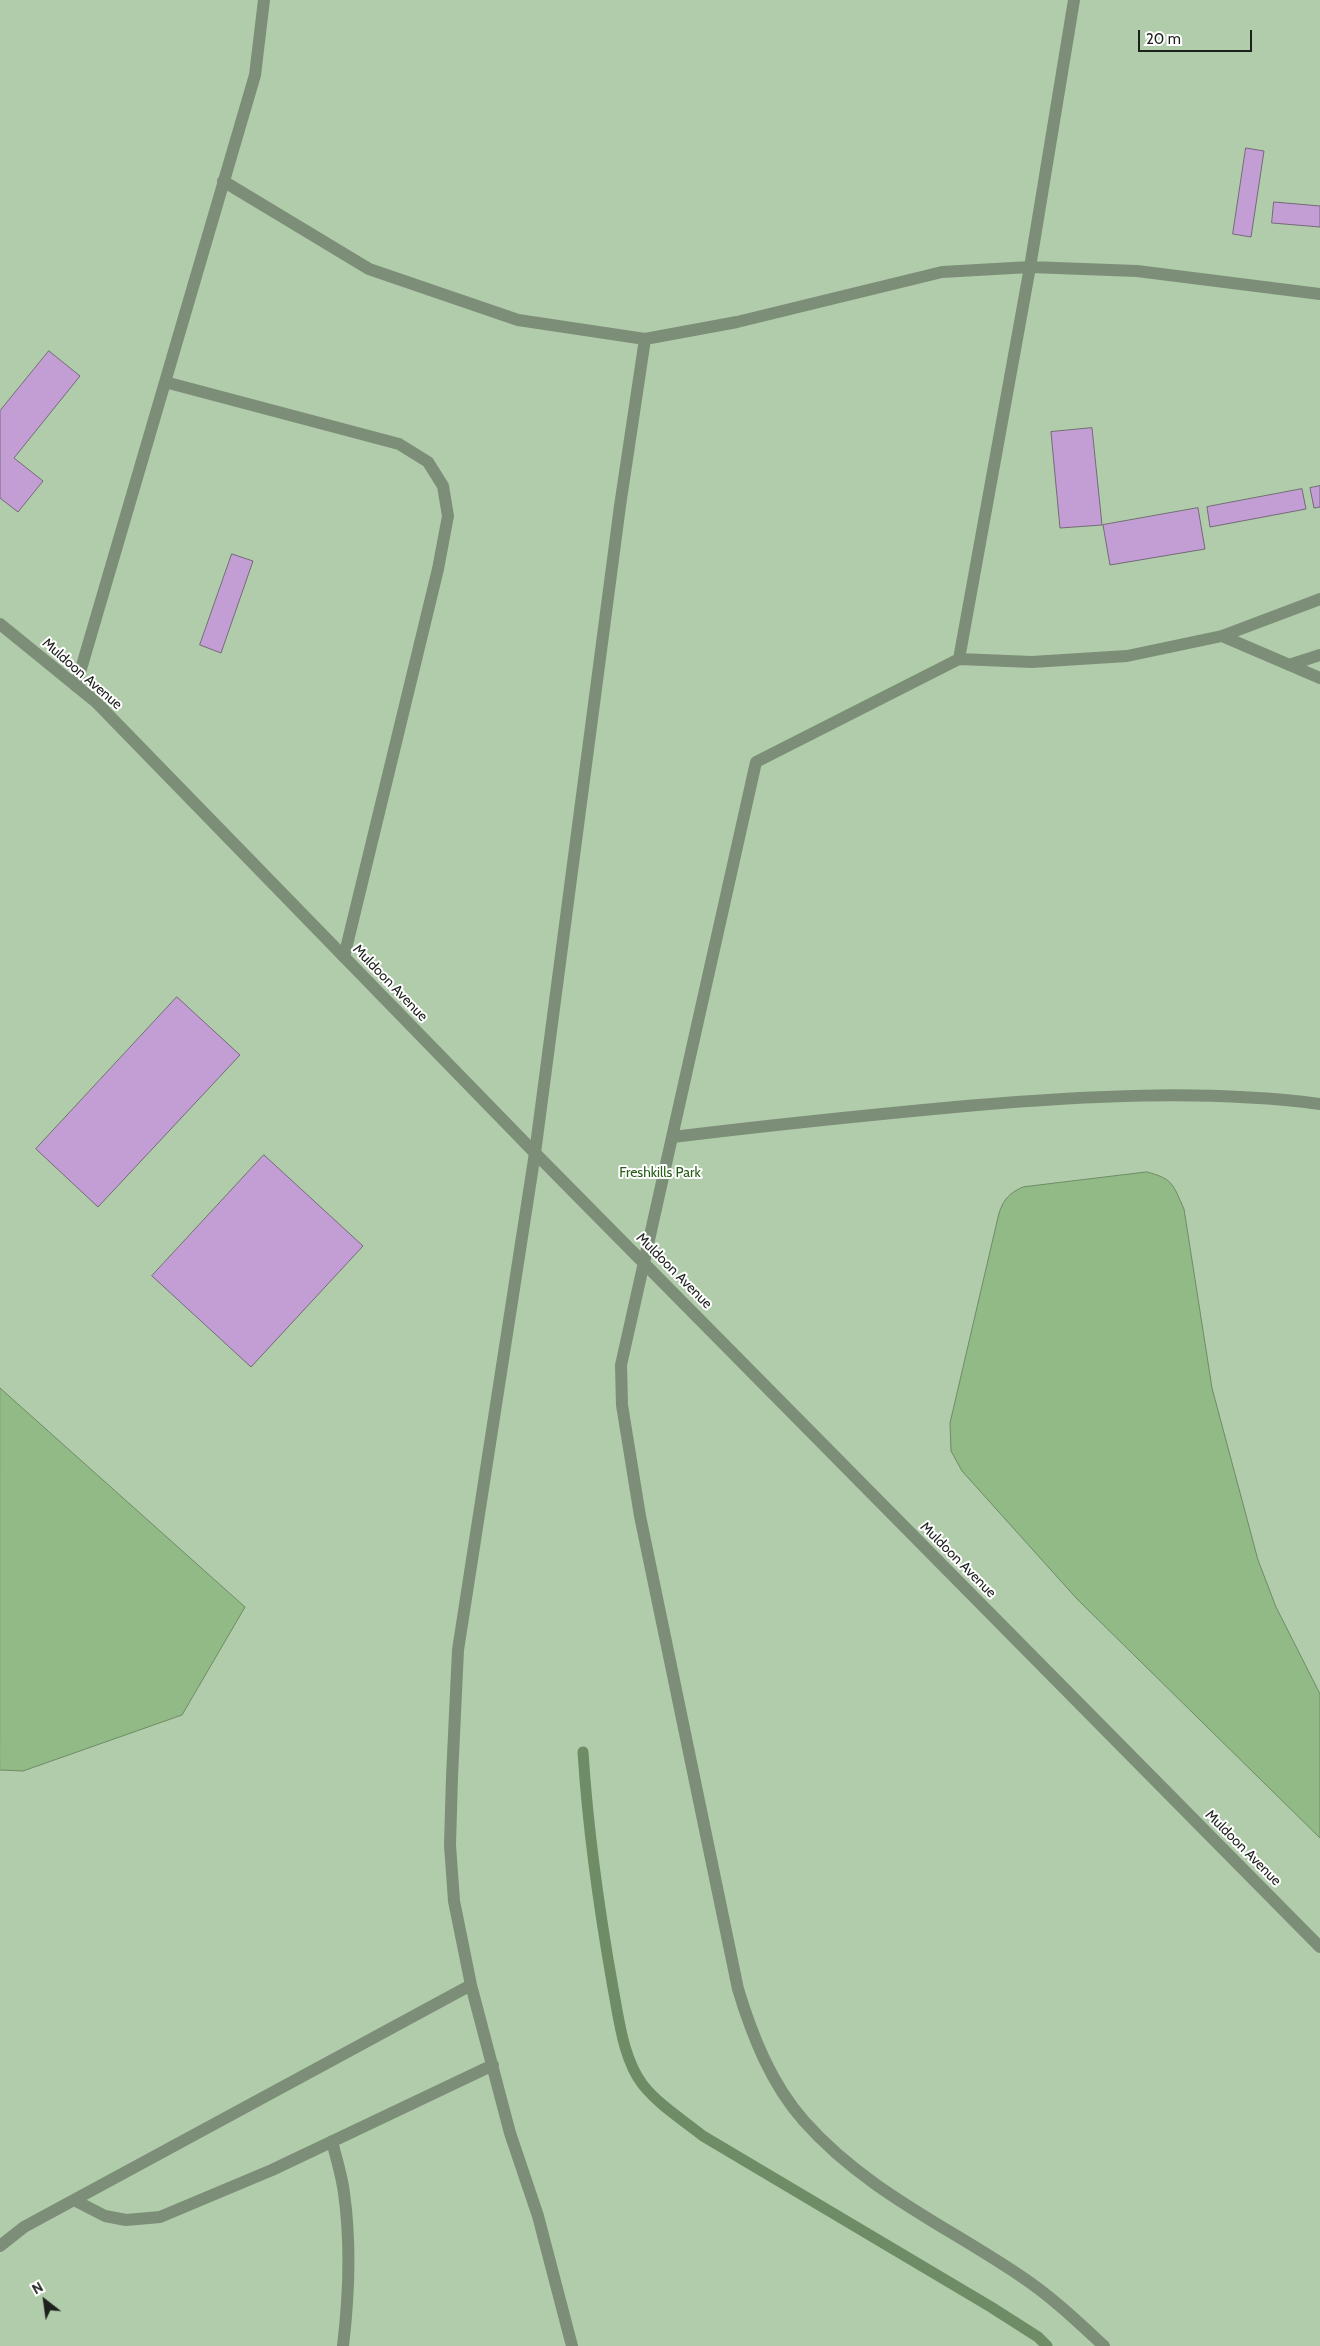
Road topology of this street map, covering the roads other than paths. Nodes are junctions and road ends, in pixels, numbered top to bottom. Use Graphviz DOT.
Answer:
graph roads {
  1 [pos="264,0"];
  2 [pos="1074,0"];
  3 [pos="224,181"];
  4 [pos="1030,267"];
  5 [pos="1320,294"];
  6 [pos="645,339"];
  7 [pos="165,382"];
  8 [pos="1320,599"];
  9 [pos="0,624"];
  10 [pos="1222,636"];
  11 [pos="1320,656"];
  12 [pos="959,659"];
  13 [pos="1290,665"];
  14 [pos="1320,678"];
  15 [pos="76,686"];
  16 [pos="344,957"];
  17 [pos="1320,1104"];
  18 [pos="673,1137"];
  19 [pos="535,1153"];
  20 [pos="645,1264"];
  21 [pos="1320,1947"];
  22 [pos="471,1985"];
  23 [pos="493,2065"];
  24 [pos="332,2141"];
  25 [pos="74,2200"];
  26 [pos="0,2246"];
  27 [pos="342,2346"];
  28 [pos="572,2346"];
  29 [pos="1104,2346"];
  1 -- 3 [label="street"];
  2 -- 4 [label="street"];
  3 -- 6 [label="street"];
  3 -- 7 [label="street"];
  4 -- 5 [label="street"];
  4 -- 6 [label="street"];
  4 -- 12 [label="street"];
  6 -- 19 [label="street"];
  7 -- 15 [label="street"];
  7 -- 16 [label="street"];
  8 -- 10 [label="street"];
  9 -- 15 [label="street, Muldoon Avenue"];
  10 -- 12 [label="street"];
  10 -- 13 [label="street"];
  11 -- 13 [label="street"];
  12 -- 18 [label="street"];
  13 -- 14 [label="street"];
  15 -- 16 [label="street, Muldoon Avenue"];
  16 -- 19 [label="street, Muldoon Avenue"];
  17 -- 18 [label="street"];
  18 -- 20 [label="street"];
  19 -- 20 [label="street, Muldoon Avenue"];
  19 -- 22 [label="street"];
  20 -- 21 [label="street, Muldoon Avenue"];
  20 -- 29 [label="street"];
  22 -- 23 [label="street"];
  22 -- 25 [label="street"];
  23 -- 24 [label="street"];
  23 -- 28 [label="street"];
  24 -- 25 [label="street"];
  24 -- 27 [label="street"];
  25 -- 26 [label="street"];
}
